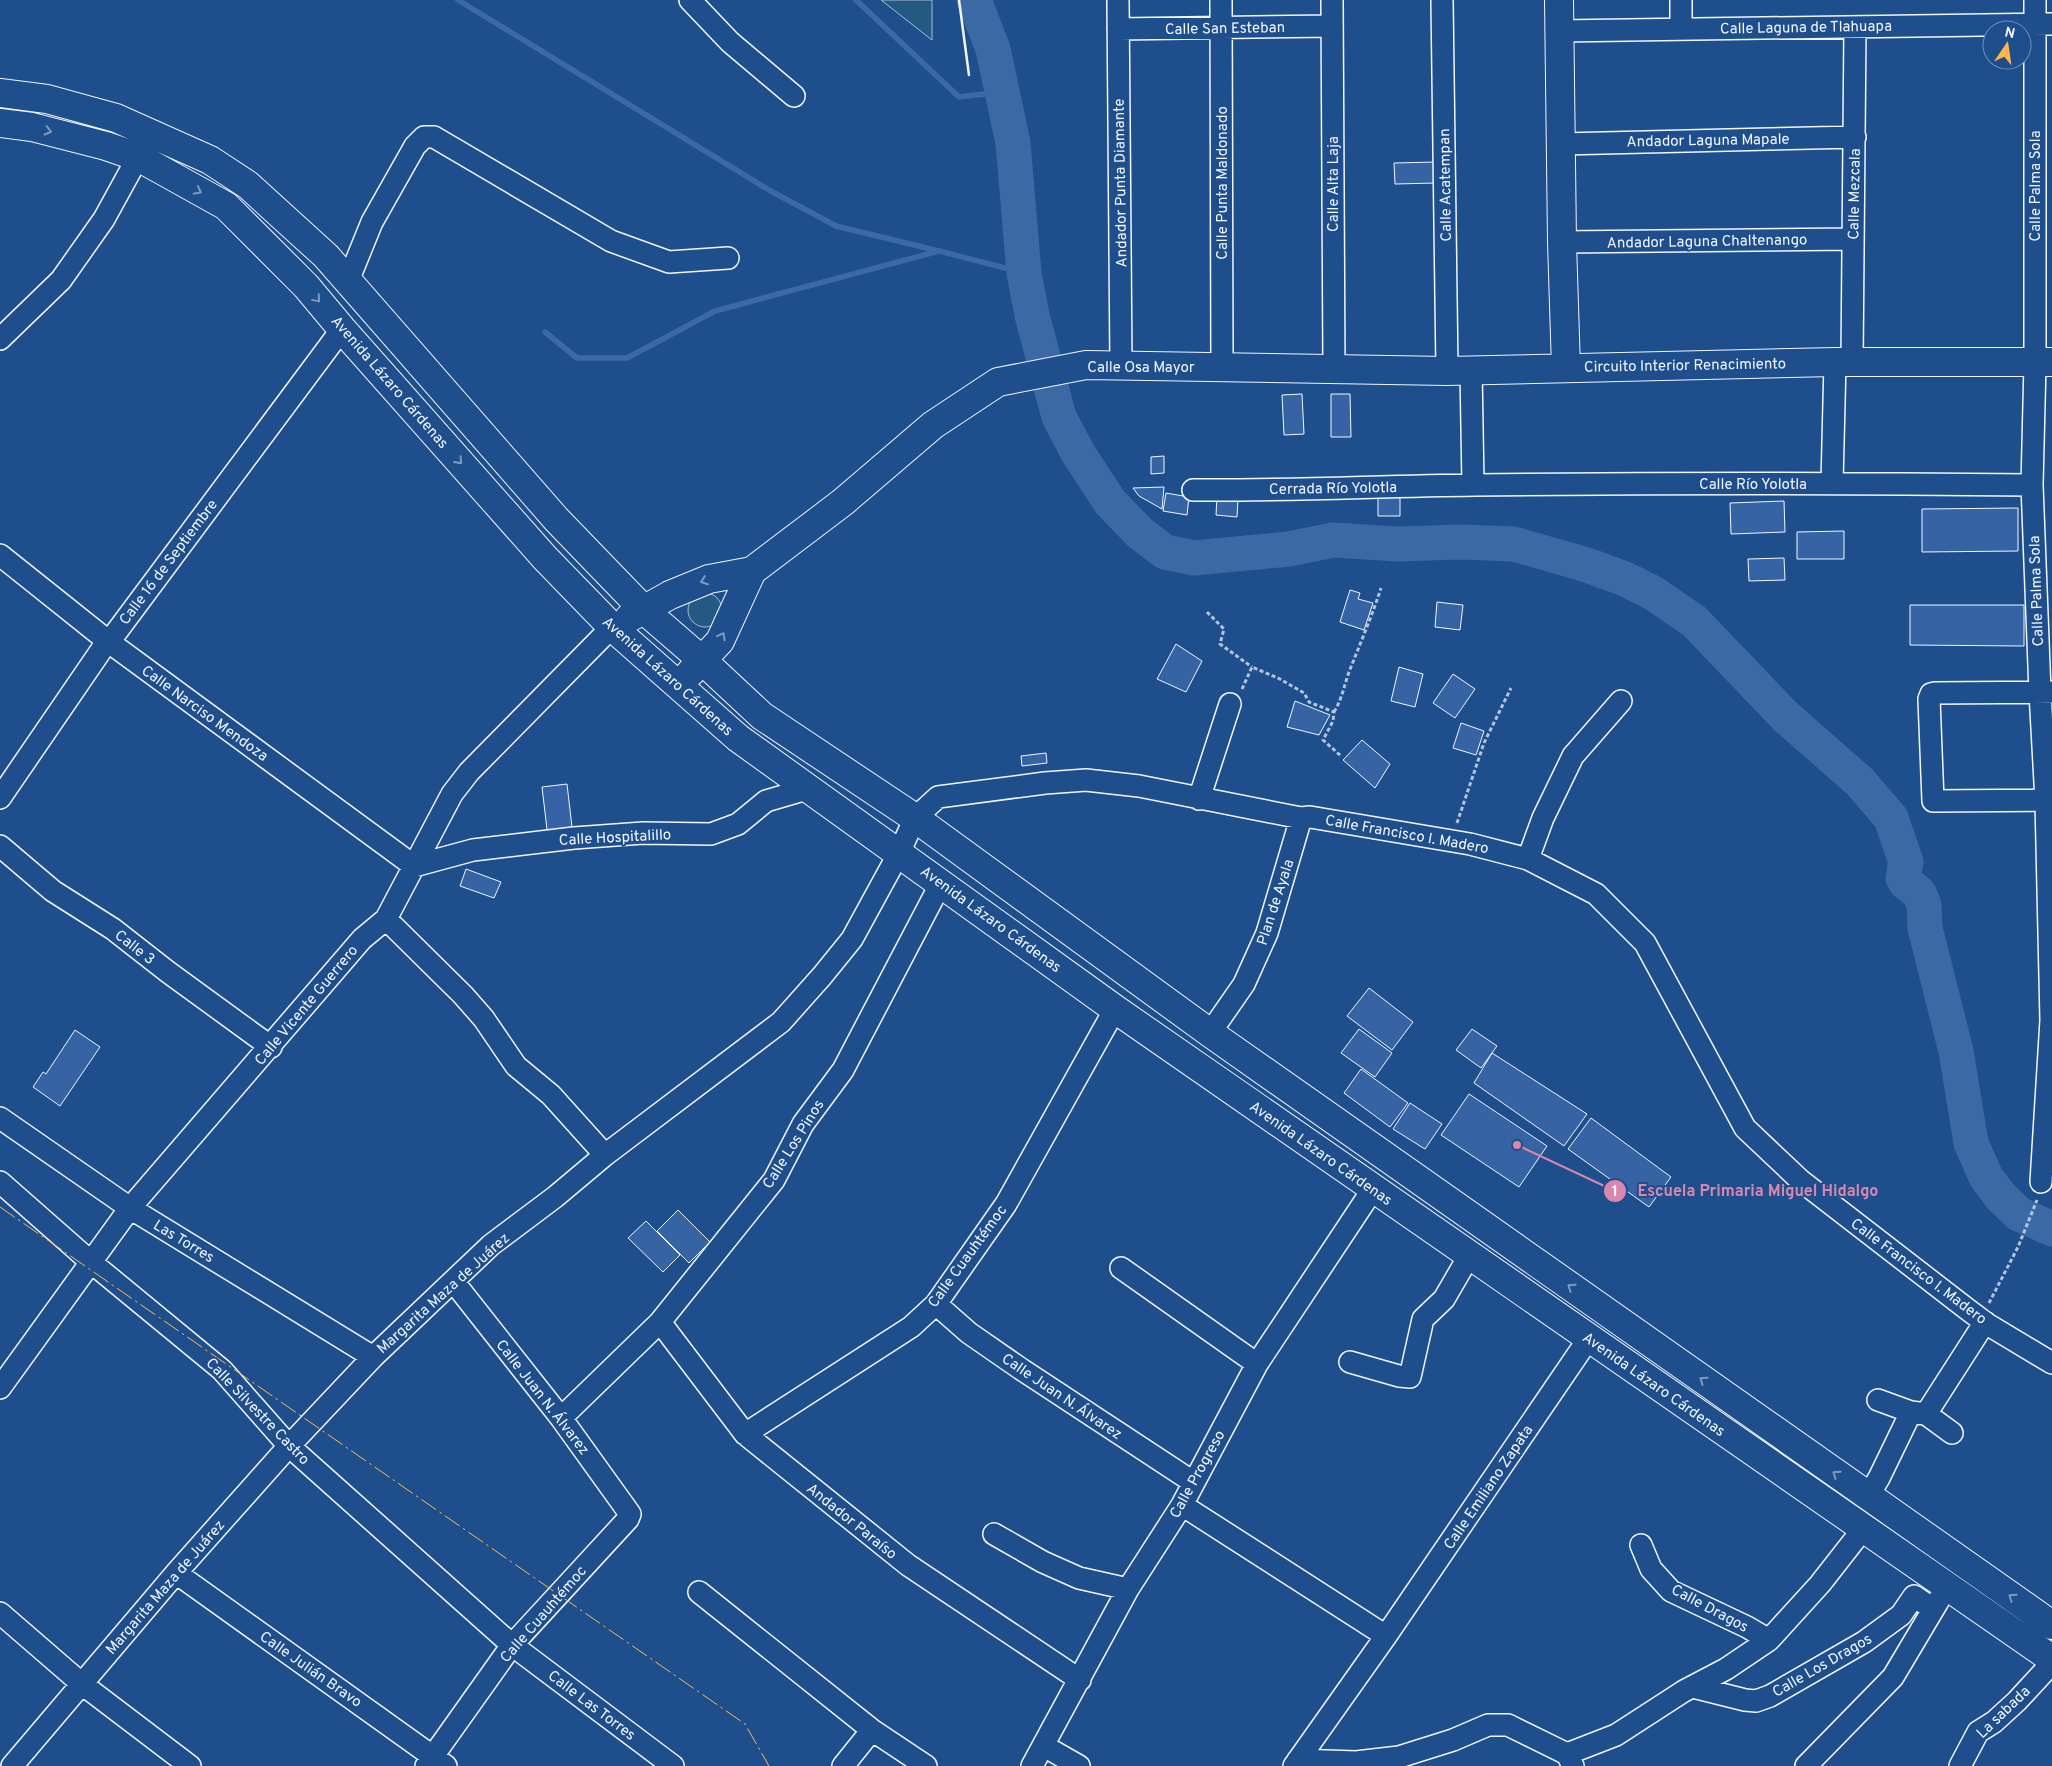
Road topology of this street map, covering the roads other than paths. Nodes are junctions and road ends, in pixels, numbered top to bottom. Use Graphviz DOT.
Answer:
graph roads {
  1 [pos="690,0"];
  2 [pos="1118,0"];
  3 [pos="1221,0"];
  4 [pos="1332,0"];
  5 [pos="1442,0"];
  6 [pos="1559,0"];
  7 [pos="1681,0"];
  8 [pos="2034,0"];
  9 [pos="2043,24"];
  10 [pos="1332,26"];
  11 [pos="1855,27"];
  12 [pos="1221,28"];
  13 [pos="1118,29"];
  14 [pos="1681,29"];
  15 [pos="1560,31"];
  16 [pos="0,93"];
  17 [pos="794,96"];
  18 [pos="0,123"];
  19 [pos="1855,137"];
  20 [pos="2043,139"];
  21 [pos="1562,144"];
  22 [pos="138,157"];
  23 [pos="2044,235"];
  24 [pos="1853,239"];
  25 [pos="1562,242"];
  26 [pos="728,258"];
  27 [pos="348,280"];
  28 [pos="342,329"];
  29 [pos="0,339"];
  30 [pos="1843,362"];
  31 [pos="2043,362"];
  32 [pos="1121,367"];
  33 [pos="1222,367"];
  34 [pos="1566,368"];
  35 [pos="1334,369"];
  36 [pos="1459,370"];
  37 [pos="1832,483"];
  38 [pos="1473,485"];
  39 [pos="2032,485"];
  40 [pos="1193,490"];
  41 [pos="0,555"];
  42 [pos="752,571"];
  43 [pos="2044,605"];
  44 [pos="644,610"];
  45 [pos="612,627"];
  46 [pos="109,642"];
  47 [pos="703,661"];
  48 [pos="678,685"];
  49 [pos="2046,692"];
  50 [pos="1621,701"];
  51 [pos="1230,704"];
  52 [pos="807,789"];
  53 [pos="0,798"];
  54 [pos="1199,799"];
  55 [pos="2049,801"];
  56 [pos="915,818"];
  57 [pos="1301,818"];
  58 [pos="0,846"];
  59 [pos="899,853"];
  60 [pos="1528,859"];
  61 [pos="414,866"];
  62 [pos="941,883"];
  63 [pos="386,919"];
  64 [pos="1115,1010"];
  65 [pos="2052,1020"];
  66 [pos="1210,1033"];
  67 [pos="271,1047"];
  68 [pos="0,1118"];
  69 [pos="605,1155"];
  70 [pos="0,1182"];
  71 [pos="2042,1182"];
  72 [pos="1373,1189"];
  73 [pos="130,1208"];
  74 [pos="1469,1256"];
  75 [pos="92,1263"];
  76 [pos="1121,1268"];
  77 [pos="453,1281"];
  78 [pos="936,1304"];
  79 [pos="1983,1321"];
  80 [pos="660,1322"];
  81 [pos="1589,1338"];
  82 [pos="373,1357"];
  83 [pos="1350,1362"];
  84 [pos="2052,1363"];
  85 [pos="1257,1364"];
  86 [pos="0,1388"];
  87 [pos="1878,1400"];
  88 [pos="1918,1413"];
  89 [pos="561,1418"];
  90 [pos="1952,1433"];
  91 [pos="745,1434"];
  92 [pos="290,1446"];
  93 [pos="1193,1482"];
  94 [pos="1868,1496"];
  95 [pos="1182,1505"];
  96 [pos="630,1514"];
  97 [pos="1863,1529"];
  98 [pos="994,1534"];
  99 [pos="1641,1545"];
  100 [pos="176,1573"];
  101 [pos="1128,1589"];
  102 [pos="700,1592"];
  103 [pos="1940,1598"];
  104 [pos="0,1612"];
  105 [pos="2052,1626"];
  106 [pos="1386,1636"];
  107 [pos="1770,1640"];
  108 [pos="512,1645"];
  109 [pos="2052,1661"];
  110 [pos="1080,1680"];
  111 [pos="82,1684"];
  112 [pos="1693,1687"];
  113 [pos="872,1730"];
  114 [pos="1044,1746"];
  115 [pos="1570,1760"];
  116 [pos="435,1763"];
  117 [pos="1296,1763"];
  118 [pos="12,1766"];
  119 [pos="190,1766"];
  120 [pos="673,1766"];
  121 [pos="843,1766"];
  122 [pos="926,1766"];
  123 [pos="1032,1766"];
  124 [pos="1079,1766"];
  125 [pos="1806,1766"];
  126 [pos="1960,1766"];
  1 -- 17 [label="street"];
  2 -- 13 [label="street, Andador Punta Diamante"];
  3 -- 12 [label="street, Calle Punta Maldonado"];
  4 -- 10 [label="street, Calle Alta Laja"];
  5 -- 36 [label="street, Calle Acatempan"];
  6 -- 15 [label="main road, Circuito Interior Renacimiento"];
  7 -- 14 [label="street"];
  8 -- 9 [label="street, Calle Palma Sola"];
  9 -- 11 [label="street, Calle Laguna de Tlahuapa"];
  9 -- 20 [label="street, Calle Palma Sola"];
  10 -- 12 [label="street, Calle San Esteban"];
  10 -- 35 [label="street, Calle Alta Laja"];
  11 -- 14 [label="street, Calle Laguna de Tlahuapa"];
  11 -- 19 [label="street, Calle Mezcala"];
  12 -- 13 [label="street, Calle San Esteban"];
  12 -- 33 [label="street, Calle Punta Maldonado"];
  13 -- 32 [label="street, Andador Punta Diamante"];
  14 -- 15 [label="street, Calle Laguna de Tlahuapa"];
  15 -- 21 [label="main road, Circuito Interior Renacimiento"];
  16 -- 27 [label="main road, Avenida Lázaro Cárdenas"];
  18 -- 22 [label="main road, Avenida Lázaro Cárdenas, one-way"];
  19 -- 21 [label="street, Andador Laguna Mapale"];
  19 -- 24 [label="street, Calle Mezcala"];
  20 -- 23 [label="street, Calle Palma Sola"];
  21 -- 25 [label="main road, Circuito Interior Renacimiento"];
  22 -- 28 [label="main road, Avenida Lázaro Cárdenas, one-way"];
  22 -- 29 [label="street"];
  23 -- 31 [label="street, Calle Palma Sola"];
  24 -- 25 [label="street, Andador Laguna Chaltenango"];
  24 -- 30 [label="street, Calle Mezcala"];
  25 -- 34 [label="main road, Circuito Interior Renacimiento"];
  26 -- 27 [label="street"];
  27 -- 44 [label="main road, Avenida Lázaro Cárdenas"];
  28 -- 45 [label="main road, Avenida Lázaro Cárdenas, one-way"];
  28 -- 46 [label="street, Calle 16 de Septiembre"];
  30 -- 31 [label="main road, Circuito Interior Renacimiento"];
  30 -- 34 [label="main road, Circuito Interior Renacimiento"];
  30 -- 37 [label="street, Calle Mezcala"];
  31 -- 39 [label="street, Calle Palma Sola"];
  32 -- 33 [label="main road, Calle Osa Mayor"];
  32 -- 42 [label="main road, Calle Osa Mayor"];
  33 -- 35 [label="main road, Calle Osa Mayor"];
  34 -- 36 [label="main road, Calle Osa Mayor"];
  35 -- 36 [label="main road, Calle Osa Mayor"];
  36 -- 38 [label="street, Calle Acatempan"];
  37 -- 38 [label="street, Calle Río Yolotla"];
  37 -- 39 [label="street, Calle Río Yolotla"];
  38 -- 40 [label="street, Cerrada Río Yolotla"];
  39 -- 43 [label="street, Calle Palma Sola"];
  41 -- 46 [label="street, Calle Narciso Mendoza"];
  42 -- 44 [label="main road, Calle Osa Mayor, one-way"];
  47 -- 42 [label="main road, Calle Osa Mayor, one-way"];
  43 -- 49 [label="street, Calle Palma Sola"];
  44 -- 45 [label="main road, Calle Osa Mayor"];
  44 -- 47 [label="main road, Avenida Lázaro Cárdenas"];
  45 -- 48 [label="main road, Avenida Lázaro Cárdenas"];
  45 -- 61 [label="street, Calle Vicente Guerrero"];
  46 -- 53 [label="street, Calle 16 de Septiembre"];
  46 -- 61 [label="street, Calle Narciso Mendoza"];
  47 -- 48 [label="main road, Calle Osa Mayor"];
  47 -- 56 [label="main road, Avenida Lázaro Cárdenas"];
  48 -- 52 [label="main road, Avenida Lázaro Cárdenas"];
  49 -- 55 [label="street, Calle Palma Sola"];
  49 -- 55 [label="street"];
  50 -- 60 [label="street"];
  51 -- 54 [label="street"];
  52 -- 59 [label="main road, Avenida Lázaro Cárdenas"];
  52 -- 61 [label="street, Calle Hospitalillo"];
  54 -- 56 [label="street, Calle Francisco I. Madero"];
  54 -- 57 [label="street, Calle Francisco I. Madero"];
  55 -- 65 [label="street, Calle Palma Sola"];
  56 -- 59 [label="street, Margarita Maza de Juárez"];
  56 -- 66 [label="main road, Avenida Lázaro Cárdenas"];
  57 -- 60 [label="street, Calle Francisco I. Madero"];
  57 -- 66 [label="street, Plan de Ayala"];
  58 -- 67 [label="street, Calle 3"];
  59 -- 62 [label="main road, Avenida Lázaro Cárdenas"];
  59 -- 69 [label="street, Margarita Maza de Juárez"];
  60 -- 79 [label="street, Calle Francisco I. Madero"];
  61 -- 63 [label="street, Calle Vicente Guerrero"];
  62 -- 64 [label="main road, Avenida Lázaro Cárdenas"];
  62 -- 80 [label="street, Calle Los Pinos"];
  63 -- 67 [label="street, Calle Vicente Guerrero"];
  63 -- 69 [label="street"];
  64 -- 72 [label="main road, Avenida Lázaro Cárdenas"];
  64 -- 78 [label="street, Calle Cuauhtémoc"];
  65 -- 71 [label="street, Calle Palma Sola"];
  94 -- 66 [label="main road, Avenida Lázaro Cárdenas, one-way"];
  67 -- 73 [label="street, Calle Vicente Guerrero"];
  68 -- 73 [label="street, Las Torres"];
  69 -- 77 [label="street, Margarita Maza de Juárez"];
  70 -- 75 [label="street, Calle Silvestre Castro"];
  72 -- 74 [label="main road, Avenida Lázaro Cárdenas"];
  72 -- 85 [label="street, Calle Progreso"];
  73 -- 75 [label="street, Calle Vicente Guerrero"];
  73 -- 82 [label="street, Las Torres"];
  74 -- 81 [label="main road, Avenida Lázaro Cárdenas"];
  74 -- 83 [label="street"];
  75 -- 86 [label="street, Calle Vicente Guerrero"];
  75 -- 92 [label="street, Calle Silvestre Castro"];
  76 -- 85 [label="street"];
  77 -- 82 [label="street, Margarita Maza de Juárez"];
  77 -- 89 [label="street, Calle Juan N. Álvarez"];
  78 -- 91 [label="street, Calle Cuauhtémoc"];
  78 -- 93 [label="street, Calle Juan N. Álvarez"];
  79 -- 84 [label="street, Calle Francisco I. Madero"];
  79 -- 88 [label="street"];
  80 -- 89 [label="street, Calle Los Pinos"];
  80 -- 91 [label="street, Andador Paraíso"];
  81 -- 97 [label="main road, Avenida Lázaro Cárdenas"];
  81 -- 106 [label="street, Calle Emiliano Zapata"];
  82 -- 92 [label="street, Margarita Maza de Juárez"];
  85 -- 93 [label="street, Calle Progreso"];
  87 -- 88 [label="street"];
  88 -- 90 [label="street"];
  88 -- 94 [label="street"];
  89 -- 96 [label="street, Calle Juan N. Álvarez"];
  91 -- 110 [label="street, Andador Paraíso"];
  92 -- 100 [label="street, Margarita Maza de Juárez"];
  92 -- 108 [label="street, Calle Silvestre Castro"];
  93 -- 95 [label="street, Calle Progreso"];
  105 -- 94 [label="main road, Avenida Lázaro Cárdenas, one-way"];
  95 -- 101 [label="street, Calle Progreso"];
  95 -- 106 [label="street"];
  96 -- 108 [label="street, Calle Cuauhtémoc"];
  97 -- 103 [label="main road, Avenida Lázaro Cárdenas"];
  97 -- 107 [label="street"];
  98 -- 101 [label="street"];
  99 -- 107 [label="street, Calle Dragos"];
  100 -- 111 [label="street, Margarita Maza de Juárez"];
  100 -- 116 [label="street, Calle Julián Bravo"];
  101 -- 110 [label="street, Calle Progreso"];
  102 -- 113 [label="street"];
  103 -- 109 [label="main road, Avenida Lázaro Cárdenas"];
  103 -- 112 [label="street, Calle Los Dragos"];
  103 -- 125 [label="street"];
  104 -- 111 [label="street"];
  106 -- 117 [label="street, Calle Emiliano Zapata"];
  107 -- 112 [label="street"];
  108 -- 116 [label="street, Calle Cuauhtémoc"];
  108 -- 120 [label="street, Calle Las Torres"];
  109 -- 126 [label="street, La sabada"];
  110 -- 114 [label="street, Calle Progreso"];
  111 -- 118 [label="street, Margarita Maza de Juárez"];
  111 -- 119 [label="street"];
  112 -- 115 [label="street"];
  113 -- 121 [label="street"];
  113 -- 122 [label="street"];
  114 -- 123 [label="street, Calle Progreso"];
  114 -- 124 [label="street"];
  115 -- 117 [label="street"];
}
